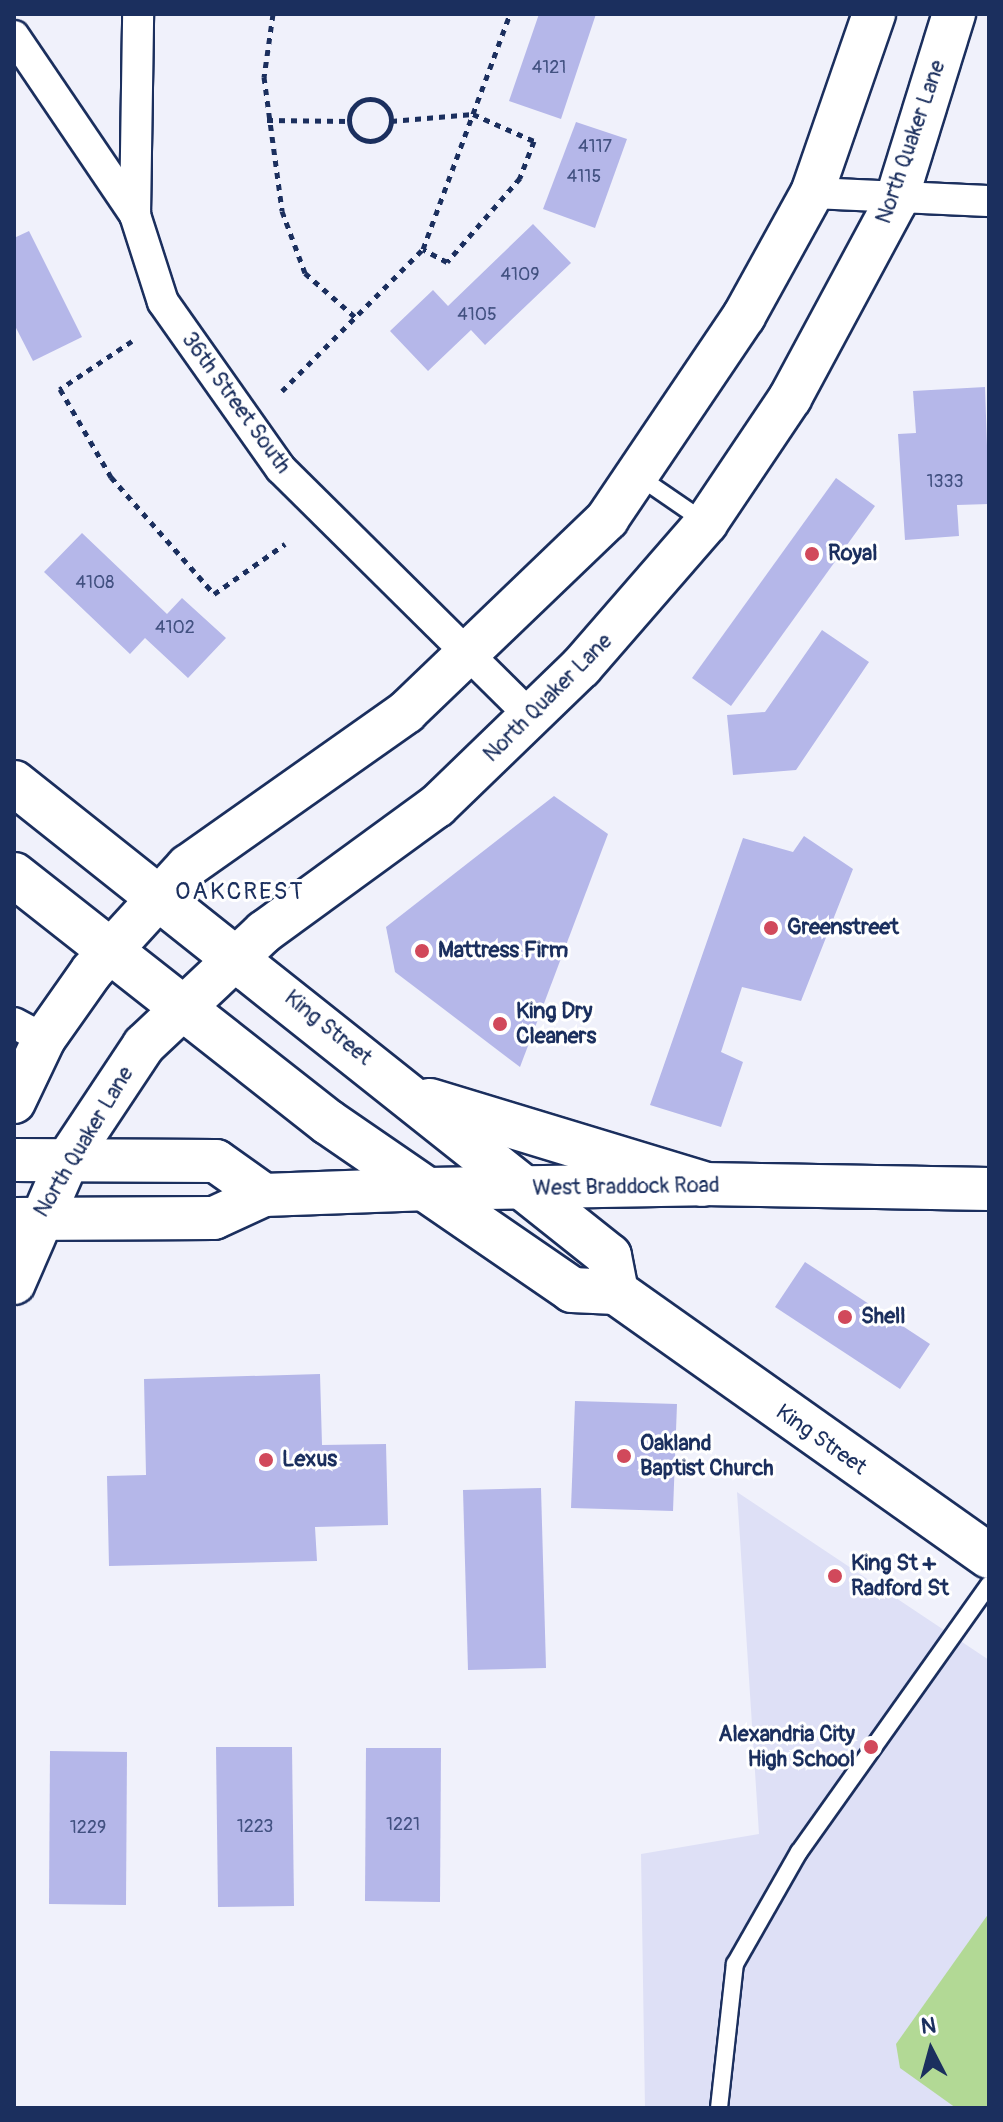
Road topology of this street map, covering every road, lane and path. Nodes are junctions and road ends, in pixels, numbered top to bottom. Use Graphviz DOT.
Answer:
graph roads {
  1 [pos="138,14"];
  2 [pos="273,14"];
  3 [pos="510,14"];
  4 [pos="874,14"];
  5 [pos="954,14"];
  6 [pos="14,36"];
  7 [pos="473,114"];
  8 [pos="267,120"];
  9 [pos="349,121"];
  10 [pos="391,121"];
  11 [pos="812,193"];
  12 [pos="896,201"];
  13 [pos="989,201"];
  14 [pos="135,215"];
  15 [pos="423,249"];
  16 [pos="355,317"];
  17 [pos="132,341"];
  18 [pos="282,391"];
  19 [pos="638,476"];
  20 [pos="706,523"];
  21 [pos="285,544"];
  22 [pos="471,653"];
  23 [pos="532,717"];
  24 [pos="14,783"];
  25 [pos="14,875"];
  26 [pos="160,898"];
  27 [pos="109,952"];
  28 [pos="238,955"];
  29 [pos="179,1007"];
  30 [pos="29,1031"];
  31 [pos="412,1096"];
  32 [pos="14,1102"];
  33 [pos="14,1160"];
  34 [pos="67,1161"];
  35 [pos="703,1184"];
  36 [pos="429,1189"];
  37 [pos="526,1189"];
  38 [pos="989,1189"];
  39 [pos="264,1195"];
  40 [pos="25,1220"];
  41 [pos="14,1283"];
  42 [pos="616,1292"];
  43 [pos="989,1556"];
  44 [pos="989,1585"];
  45 [pos="719,2108"];
  1 -- 14 [label="street"];
  2 -- 8 [label="path"];
  3 -- 7 [label="path"];
  4 -- 11 [label="main road"];
  5 -- 12 [label="main road, North Quaker Lane"];
  6 -- 14 [label="street, 36th Street South"];
  7 -- 10 [label="path"];
  7 -- 15 [label="path"];
  7 -- 15 [label="path"];
  8 -- 9 [label="path"];
  8 -- 16 [label="path"];
  9 -- 10 [label="path"];
  9 -- 10 [label="path"];
  11 -- 12 [label="street"];
  11 -- 19 [label="main road"];
  12 -- 13 [label="street"];
  12 -- 20 [label="main road, North Quaker Lane"];
  14 -- 22 [label="street, 36th Street South"];
  15 -- 16 [label="path"];
  16 -- 18 [label="path"];
  17 -- 21 [label="path"];
  19 -- 20 [label="lane"];
  19 -- 22 [label="main road"];
  20 -- 23 [label="main road, North Quaker Lane"];
  22 -- 23 [label="street, 36th Street South"];
  22 -- 26 [label="main road"];
  23 -- 28 [label="main road, North Quaker Lane"];
  24 -- 26 [label="main road, King Street"];
  25 -- 27 [label="main road"];
  26 -- 27 [label="main road"];
  26 -- 28 [label="main road, King Street"];
  27 -- 29 [label="main road"];
  27 -- 30 [label="main road"];
  28 -- 29 [label="main road, North Quaker Lane"];
  28 -- 31 [label="main road, King Street"];
  29 -- 34 [label="main road, North Quaker Lane"];
  29 -- 36 [label="main road"];
  30 -- 32 [label="main road"];
  31 -- 35 [label="main road"];
  31 -- 37 [label="main road, King Street"];
  33 -- 34 [label="main road"];
  34 -- 39 [label="main road"];
  34 -- 40 [label="main road, North Quaker Lane"];
  35 -- 37 [label="main road, West Braddock Road"];
  35 -- 38 [label="main road, West Braddock Road"];
  36 -- 37 [label="main road, West Braddock Road"];
  36 -- 39 [label="main road, West Braddock Road"];
  36 -- 42 [label="main road"];
  37 -- 42 [label="main road, King Street"];
  39 -- 40 [label="main road, West Braddock Road"];
  40 -- 41 [label="main road, North Quaker Lane"];
  42 -- 43 [label="main road, King Street"];
  44 -- 45 [label="lane"];
}
